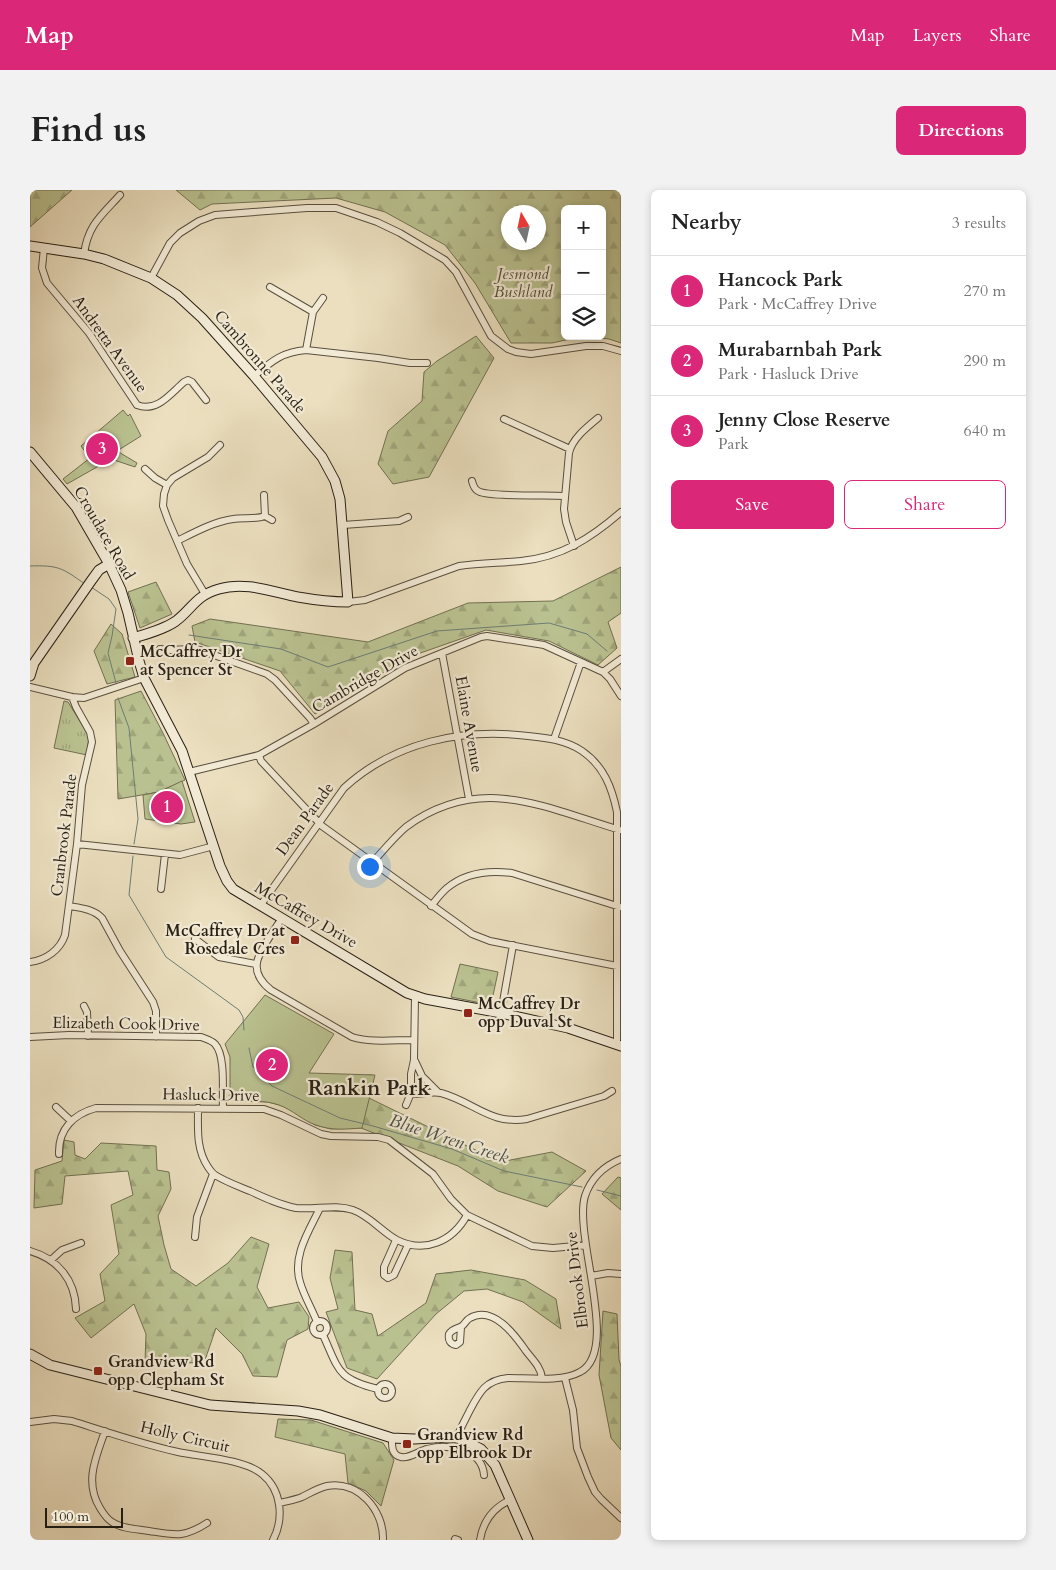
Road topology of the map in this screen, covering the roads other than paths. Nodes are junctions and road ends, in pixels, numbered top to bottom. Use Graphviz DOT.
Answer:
graph roads {
  1 [pos="120,195"];
  2 [pos="30,246"];
  3 [pos="44,248"];
  4 [pos="84,254"];
  5 [pos="151,278"];
  6 [pos="270,287"];
  7 [pos="323,298"];
  8 [pos="313,312"];
  9 [pos="306,350"];
  10 [pos="621,351"];
  11 [pos="427,362"];
  12 [pos="254,376"];
  13 [pos="206,400"];
  14 [pos="504,418"];
  15 [pos="598,418"];
  16 [pos="220,445"];
  17 [pos="570,449"];
  18 [pos="30,452"];
  19 [pos="145,469"];
  20 [pos="472,481"];
  21 [pos="167,485"];
  22 [pos="264,495"];
  23 [pos="564,496"];
  24 [pos="621,512"];
  25 [pos="265,516"];
  26 [pos="408,517"];
  27 [pos="272,520"];
  28 [pos="343,525"];
  29 [pos="177,541"];
  30 [pos="574,546"];
  31 [pos="109,564"];
  32 [pos="205,594"];
  33 [pos="348,602"];
  34 [pos="134,638"];
  35 [pos="160,649"];
  36 [pos="442,653"];
  37 [pos="621,659"];
  38 [pos="581,662"];
  39 [pos="603,672"];
  40 [pos="30,676"];
  41 [pos="144,678"];
  42 [pos="30,687"];
  43 [pos="621,696"];
  44 [pos="72,697"];
  45 [pos="314,724"];
  46 [pos="458,736"];
  47 [pos="554,739"];
  48 [pos="259,755"];
  49 [pos="189,772"];
  50 [pos="469,800"];
  51 [pos="318,823"];
  52 [pos="619,829"];
  53 [pos="77,844"];
  54 [pos="214,846"];
  55 [pos="165,854"];
  56 [pos="372,862"];
  57 [pos="161,889"];
  58 [pos="69,906"];
  59 [pos="260,906"];
  60 [pos="431,906"];
  61 [pos="619,907"];
  62 [pos="282,918"];
  63 [pos="195,939"];
  64 [pos="513,945"];
  65 [pos="30,962"];
  66 [pos="256,964"];
  67 [pos="617,966"];
  68 [pos="415,996"];
  69 [pos="84,1006"];
  70 [pos="501,1013"];
  71 [pos="88,1036"];
  72 [pos="30,1037"];
  73 [pos="156,1037"];
  74 [pos="414,1040"];
  75 [pos="619,1046"];
  76 [pos="414,1060"];
  77 [pos="612,1090"];
  78 [pos="411,1093"];
  79 [pos="439,1093"];
  80 [pos="406,1105"];
  81 [pos="56,1106"];
  82 [pos="198,1108"];
  83 [pos="223,1108"];
  84 [pos="71,1121"];
  85 [pos="59,1154"];
  86 [pos="621,1159"];
  87 [pos="213,1174"];
  88 [pos="320,1208"];
  89 [pos="467,1214"];
  90 [pos="195,1238"];
  91 [pos="396,1240"];
  92 [pos="81,1243"];
  93 [pos="586,1244"];
  94 [pos="408,1245"];
  95 [pos="30,1252"];
  96 [pos="51,1260"];
  97 [pos="621,1274"];
  98 [pos="591,1276"];
  99 [pos="76,1309"];
  100 [pos="317,1322"];
  101 [pos="461,1327"];
  102 [pos="323,1335"];
  103 [pos="30,1354"];
  104 [pos="542,1378"];
  105 [pos="565,1378"];
  106 [pos="378,1389"];
  107 [pos="30,1422"];
  108 [pos="105,1431"];
  109 [pos="457,1437"];
  110 [pos="392,1438"];
  111 [pos="484,1475"];
  112 [pos="510,1500"];
  113 [pos="280,1503"];
  114 [pos="621,1518"];
  115 [pos="207,1523"];
  116 [pos="273,1540"];
  117 [pos="383,1540"];
  118 [pos="480,1540"];
  119 [pos="528,1540"];
  1 -- 4 [label="street"];
  2 -- 3 [label="street, Cambronne Parade"];
  3 -- 4 [label="street, Cambronne Parade"];
  3 -- 13 [label="street, Andretta Avenue"];
  4 -- 5 [label="street, Cambronne Parade"];
  5 -- 10 [label="street"];
  5 -- 12 [label="street, Cambronne Parade"];
  6 -- 8 [label="street"];
  7 -- 8 [label="street"];
  8 -- 9 [label="street"];
  9 -- 11 [label="street"];
  9 -- 12 [label="street"];
  12 -- 28 [label="street, Cambronne Parade"];
  14 -- 17 [label="street"];
  15 -- 17 [label="street"];
  16 -- 21 [label="street"];
  17 -- 23 [label="street"];
  18 -- 31 [label="street, Croudace Road"];
  19 -- 21 [label="street"];
  20 -- 23 [label="street"];
  21 -- 29 [label="street"];
  22 -- 25 [label="street"];
  23 -- 30 [label="street"];
  24 -- 30 [label="street"];
  25 -- 27 [label="street"];
  25 -- 29 [label="street"];
  26 -- 28 [label="street"];
  28 -- 33 [label="street, Cambronne Parade"];
  29 -- 32 [label="street"];
  30 -- 33 [label="street"];
  31 -- 34 [label="street, Croudace Road"];
  31 -- 40 [label="street"];
  32 -- 33 [label="street"];
  32 -- 34 [label="street"];
  34 -- 41 [label="street, McCaffrey Drive"];
  35 -- 45 [label="street"];
  36 -- 38 [label="street, Cambridge Drive"];
  36 -- 45 [label="street, Cambridge Drive"];
  36 -- 46 [label="street, Elaine Avenue"];
  37 -- 39 [label="street"];
  38 -- 39 [label="street, Cambridge Drive"];
  38 -- 47 [label="street"];
  39 -- 43 [label="street, Cambridge Drive"];
  41 -- 44 [label="street"];
  41 -- 49 [label="street, McCaffrey Drive"];
  42 -- 44 [label="street"];
  44 -- 53 [label="street, Cranbrook Parade"];
  45 -- 48 [label="street, Cambridge Drive"];
  46 -- 47 [label="street, Dean Parade"];
  46 -- 50 [label="street, Elaine Avenue"];
  46 -- 51 [label="street, Dean Parade"];
  47 -- 52 [label="street, Dean Parade"];
  48 -- 49 [label="street, Cambridge Drive"];
  48 -- 51 [label="street"];
  49 -- 54 [label="street, McCaffrey Drive"];
  50 -- 52 [label="street"];
  50 -- 56 [label="street"];
  51 -- 56 [label="street"];
  51 -- 59 [label="street, Dean Parade"];
  52 -- 61 [label="street, Dean Parade"];
  53 -- 55 [label="street"];
  53 -- 58 [label="street, Cranbrook Parade"];
  54 -- 55 [label="street"];
  54 -- 59 [label="street, McCaffrey Drive"];
  55 -- 57 [label="street"];
  56 -- 60 [label="street"];
  58 -- 65 [label="street, Cranbrook Parade"];
  58 -- 73 [label="street"];
  59 -- 62 [label="street, McCaffrey Drive"];
  60 -- 61 [label="street"];
  60 -- 64 [label="street"];
  61 -- 67 [label="street, Dean Parade"];
  62 -- 66 [label="street"];
  62 -- 68 [label="street, McCaffrey Drive"];
  63 -- 66 [label="street"];
  64 -- 67 [label="street"];
  64 -- 70 [label="street"];
  66 -- 74 [label="street"];
  67 -- 75 [label="street, Dean Parade"];
  68 -- 70 [label="street, McCaffrey Drive"];
  68 -- 74 [label="street"];
  69 -- 71 [label="street"];
  70 -- 75 [label="street, McCaffrey Drive"];
  71 -- 72 [label="street, Elizabeth Cook Drive"];
  71 -- 73 [label="street, Elizabeth Cook Drive"];
  73 -- 83 [label="street, Elizabeth Cook Drive"];
  74 -- 76 [label="street"];
  76 -- 78 [label="street"];
  76 -- 79 [label="street"];
  77 -- 79 [label="street"];
  78 -- 79 [label="street"];
  78 -- 80 [label="street"];
  81 -- 84 [label="street"];
  82 -- 83 [label="street, Hasluck Drive"];
  82 -- 84 [label="street, Hasluck Drive"];
  82 -- 87 [label="street"];
  83 -- 89 [label="street, Hasluck Drive"];
  84 -- 85 [label="street"];
  86 -- 93 [label="street, Elbrook Drive"];
  87 -- 88 [label="street"];
  87 -- 90 [label="street"];
  88 -- 91 [label="street"];
  88 -- 100 [label="street"];
  89 -- 93 [label="street, Hasluck Drive"];
  89 -- 94 [label="street"];
  91 -- 94 [label="street"];
  91 -- 94 [label="street"];
  92 -- 96 [label="street"];
  93 -- 98 [label="street, Elbrook Drive"];
  95 -- 96 [label="street"];
  96 -- 99 [label="street"];
  97 -- 98 [label="street"];
  98 -- 105 [label="street, Elbrook Drive"];
  100 -- 102 [label="street"];
  100 -- 102 [label="street"];
  101 -- 104 [label="street"];
  102 -- 106 [label="street"];
  103 -- 110 [label="street"];
  104 -- 105 [label="street, Elbrook Drive"];
  104 -- 109 [label="street, Elbrook Drive"];
  105 -- 114 [label="street"];
  107 -- 108 [label="street, Holly Circuit"];
  108 -- 113 [label="street, Holly Circuit"];
  108 -- 115 [label="street"];
  109 -- 110 [label="street"];
  109 -- 112 [label="street"];
  110 -- 111 [label="street"];
  112 -- 118 [label="street"];
  112 -- 119 [label="street"];
  113 -- 116 [label="street"];
  113 -- 117 [label="street"];
}
